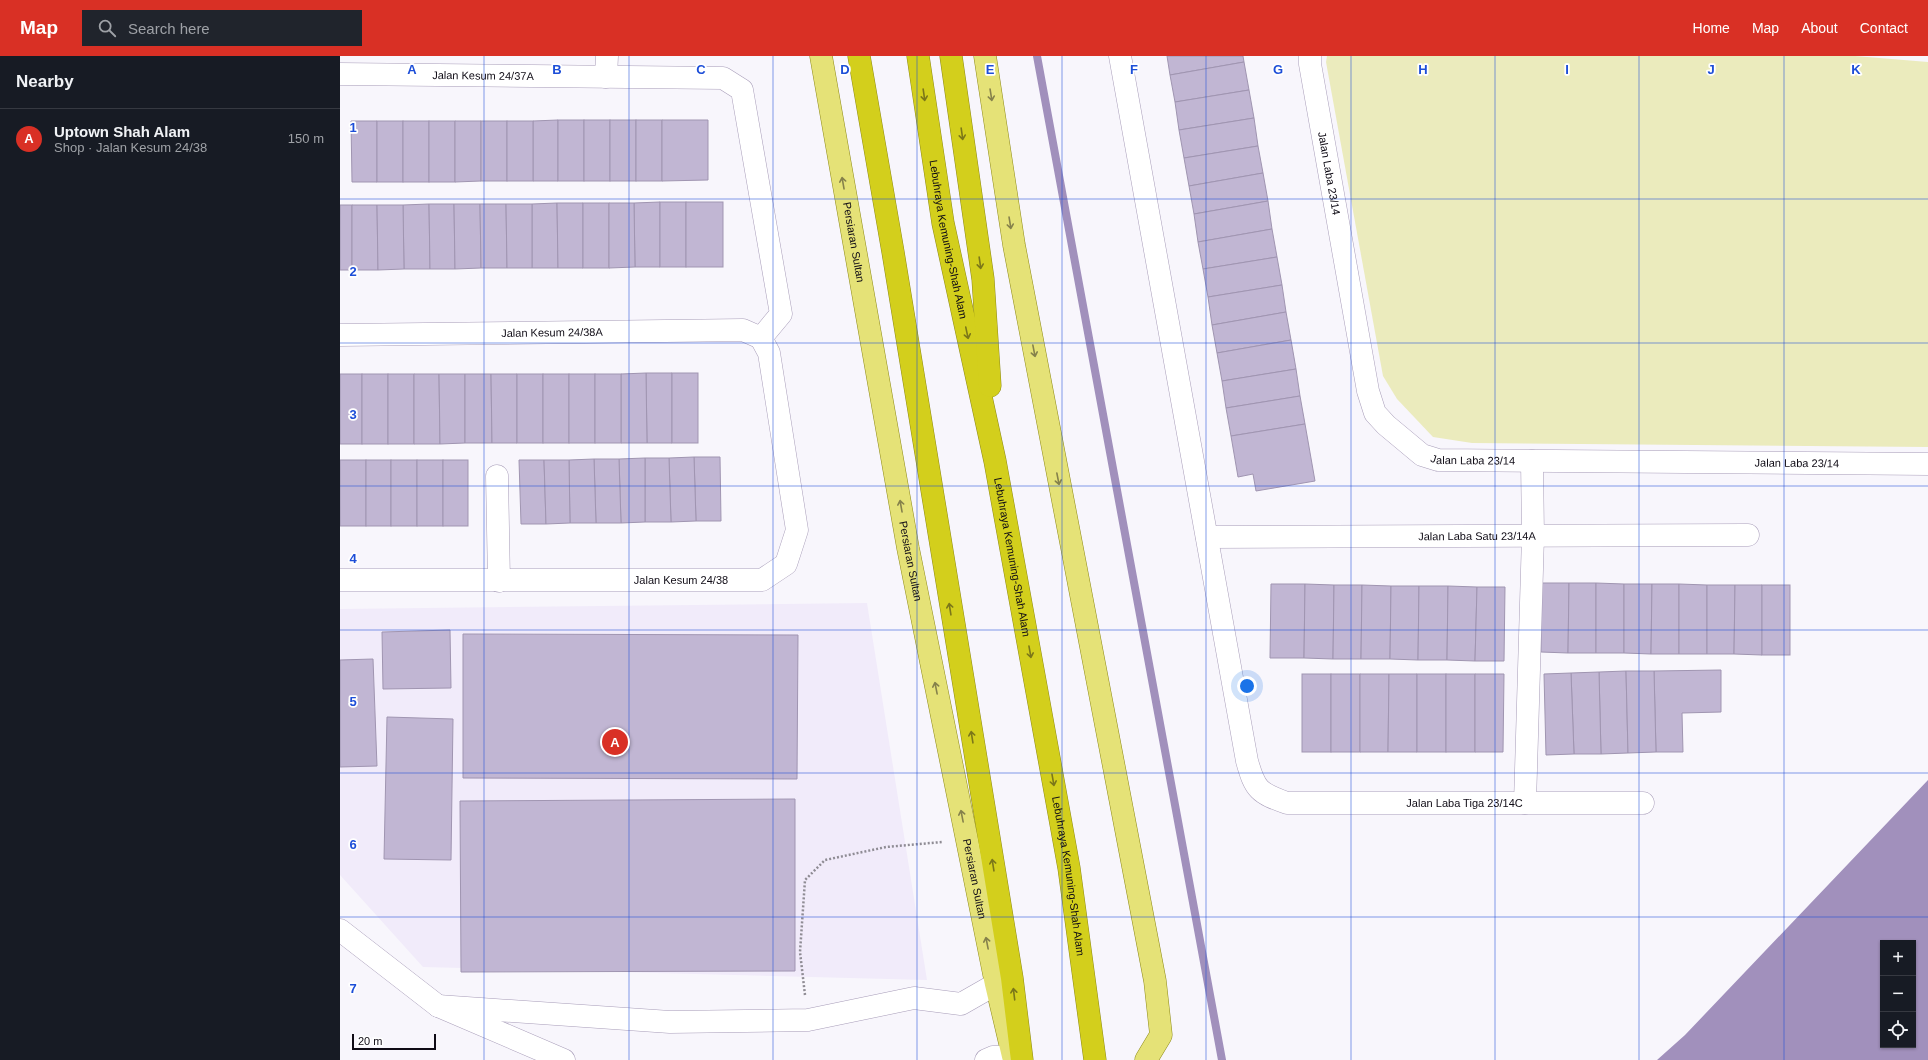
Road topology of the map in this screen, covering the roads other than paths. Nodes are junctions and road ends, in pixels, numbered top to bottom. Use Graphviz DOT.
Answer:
graph roads {
  1 [pos="821,56"];
  2 [pos="859,56"];
  3 [pos="918,56"];
  4 [pos="985,56"];
  5 [pos="1120,56"];
  6 [pos="1310,56"];
  7 [pos="951,62"];
  8 [pos="606,66"];
  9 [pos="340,74"];
  10 [pos="340,335"];
  11 [pos="761,338"];
  12 [pos="995,461"];
  13 [pos="1532,461"];
  14 [pos="1928,464"];
  15 [pos="497,476"];
  16 [pos="1748,535"];
  17 [pos="1533,536"];
  18 [pos="1207,537"];
  19 [pos="340,580"];
  20 [pos="499,581"];
  21 [pos="1525,803"];
  22 [pos="1643,803"];
  23 [pos="340,930"];
  24 [pos="996,984"];
  25 [pos="438,1006"];
  26 [pos="1018,1059"];
  27 [pos="564,1060"];
  28 [pos="986,1060"];
  29 [pos="1096,1060"];
  30 [pos="1146,1060"];
  24 -- 1 [label="main road, Persiaran Sultan, one-way"];
  26 -- 2 [label="highway, one-way"];
  3 -- 12 [label="highway, Lebuhraya Kemuning-Shah Alam, one-way"];
  4 -- 30 [label="main road, one-way"];
  5 -- 18 [label="street"];
  6 -- 13 [label="street, Jalan Laba 23/14"];
  7 -- 12 [label="highway, one-way"];
  8 -- 9 [label="street, Jalan Kesum 24/37A"];
  8 -- 11 [label="street, Jalan Kesum 24/37A"];
  10 -- 11 [label="street, Jalan Kesum 24/38A"];
  11 -- 20 [label="street, Jalan Kesum 24/38"];
  12 -- 29 [label="highway, Lebuhraya Kemuning-Shah Alam, one-way"];
  13 -- 14 [label="street, Jalan Laba 23/14"];
  13 -- 17 [label="street"];
  15 -- 20 [label="street"];
  16 -- 17 [label="street, Jalan Laba Satu 23/14A"];
  17 -- 18 [label="street, Jalan Laba Satu 23/14A"];
  17 -- 21 [label="street"];
  18 -- 21 [label="street, Jalan Laba Tiga 23/14C"];
  19 -- 20 [label="street, Jalan Kesum 24/38"];
  21 -- 22 [label="street, Jalan Laba Tiga 23/14C"];
  23 -- 25 [label="street"];
  24 -- 25 [label="street"];
  24 -- 26 [label="main road, Persiaran Sultan"];
  25 -- 27 [label="street"];
  26 -- 28 [label="street"];
}
